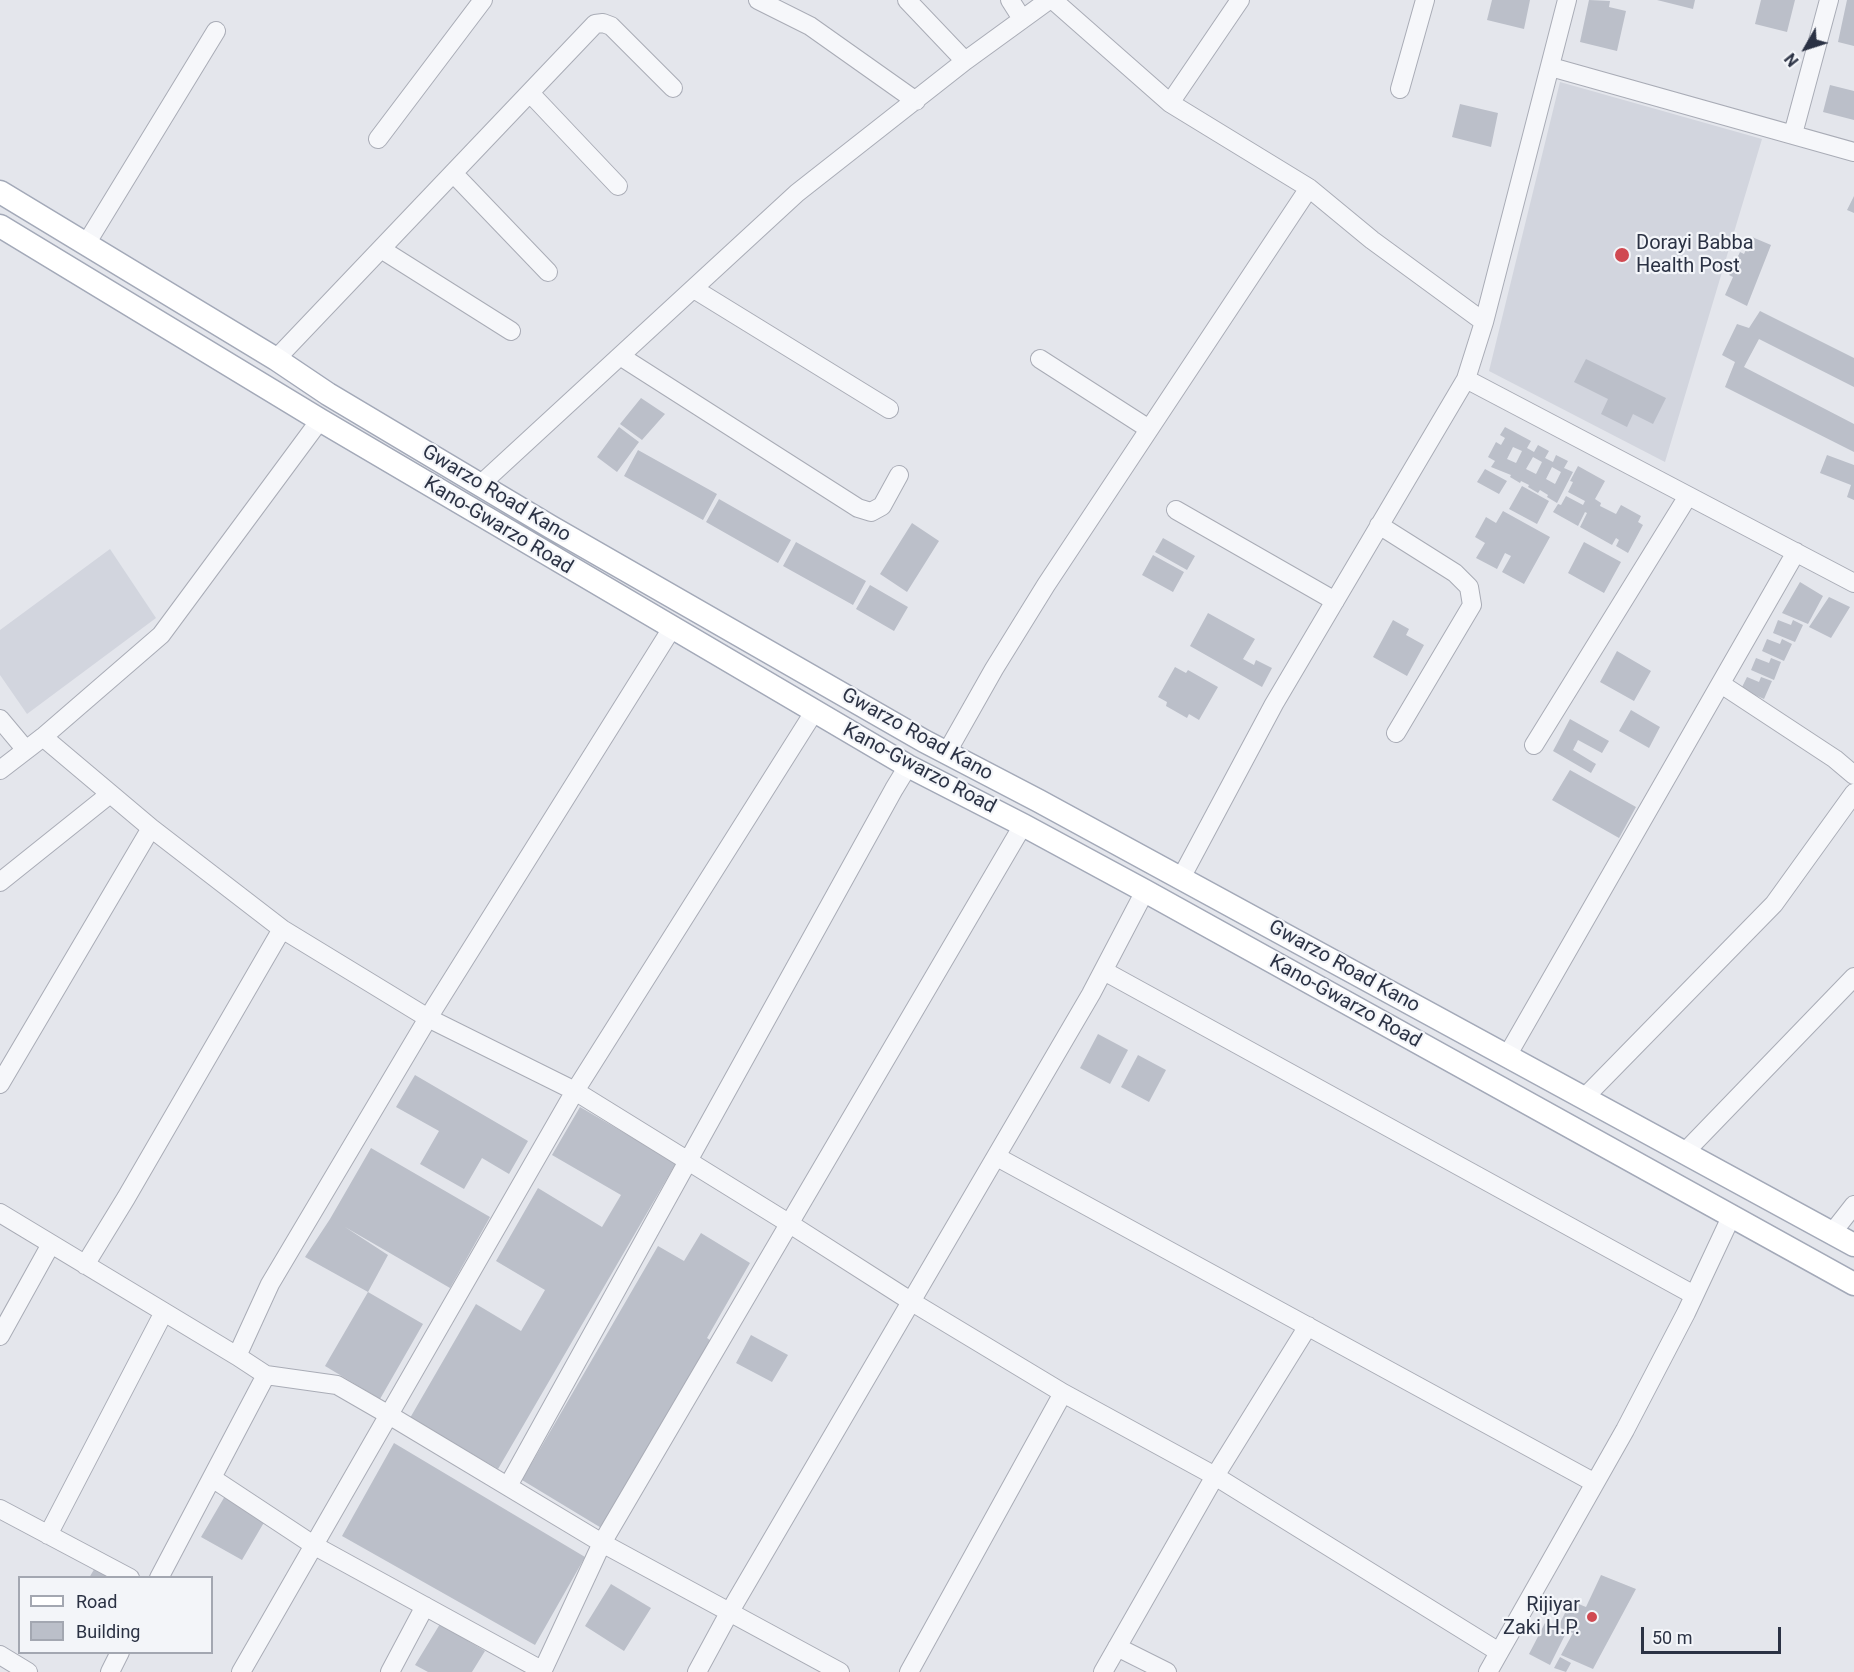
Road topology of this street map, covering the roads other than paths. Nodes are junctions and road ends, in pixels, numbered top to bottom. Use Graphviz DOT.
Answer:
graph roads {
  1 [pos="483,0"];
  2 [pos="758,0"];
  3 [pos="907,0"];
  4 [pos="1010,0"];
  5 [pos="1049,0"];
  6 [pos="1053,0"];
  7 [pos="1240,0"];
  8 [pos="1425,0"];
  9 [pos="1567,0"];
  10 [pos="1829,0"];
  11 [pos="1023,19"];
  12 [pos="216,31"];
  13 [pos="965,61"];
  14 [pos="1551,68"];
  15 [pos="673,88"];
  16 [pos="1400,89"];
  17 [pos="530,93"];
  18 [pos="916,101"];
  19 [pos="1170,103"];
  20 [pos="1793,134"];
  21 [pos="378,139"];
  22 [pos="1854,152"];
  23 [pos="453,173"];
  24 [pos="618,186"];
  25 [pos="1309,188"];
  26 [pos="0,192"];
  27 [pos="0,226"];
  28 [pos="86,244"];
  29 [pos="381,249"];
  30 [pos="548,272"];
  31 [pos="694,289"];
  32 [pos="1484,322"];
  33 [pos="511,331"];
  34 [pos="620,356"];
  35 [pos="276,359"];
  36 [pos="1040,359"];
  37 [pos="1466,380"];
  38 [pos="889,409"];
  39 [pos="320,420"];
  40 [pos="1149,429"];
  41 [pos="899,475"];
  42 [pos="481,484"];
  43 [pos="1688,495"];
  44 [pos="1176,510"];
  45 [pos="1379,525"];
  46 [pos="1796,552"];
  47 [pos="1854,583"];
  48 [pos="1335,602"];
  49 [pos="672,628"];
  50 [pos="1721,684"];
  51 [pos="814,712"];
  52 [pos="0,718"];
  53 [pos="1396,733"];
  54 [pos="43,737"];
  55 [pos="1534,745"];
  56 [pos="26,750"];
  57 [pos="947,752"];
  58 [pos="908,766"];
  59 [pos="0,770"];
  60 [pos="1854,775"];
  61 [pos="1854,793"];
  62 [pos="110,794"];
  63 [pos="1023,825"];
  64 [pos="151,828"];
  65 [pos="1181,878"];
  66 [pos="0,882"];
  67 [pos="1145,891"];
  68 [pos="282,929"];
  69 [pos="1331,960"];
  70 [pos="1104,971"];
  71 [pos="1854,977"];
  72 [pos="1319,987"];
  73 [pos="428,1018"];
  74 [pos="1507,1056"];
  75 [pos="0,1084"];
  76 [pos="574,1091"];
  77 [pos="1585,1097"];
  78 [pos="1685,1152"];
  79 [pos="997,1156"];
  80 [pos="688,1160"];
  81 [pos="1854,1204"];
  82 [pos="0,1213"];
  83 [pos="1731,1217"];
  84 [pos="790,1224"];
  85 [pos="1832,1233"];
  86 [pos="51,1244"];
  87 [pos="1854,1245"];
  88 [pos="85,1265"];
  89 [pos="1854,1284"];
  90 [pos="1694,1295"];
  91 [pos="912,1302"];
  92 [pos="164,1312"];
  93 [pos="1308,1326"];
  94 [pos="0,1336"];
  95 [pos="237,1356"];
  96 [pos="267,1375"];
  97 [pos="1063,1393"];
  98 [pos="390,1415"];
  99 [pos="1215,1476"];
  100 [pos="212,1478"];
  101 [pos="1595,1483"];
  102 [pos="508,1486"];
  103 [pos="0,1509"];
  104 [pos="48,1534"];
  105 [pos="602,1543"];
  106 [pos="315,1546"];
  107 [pos="126,1576"];
  108 [pos="160,1576"];
  109 [pos="425,1606"];
  110 [pos="729,1613"];
  111 [pos="1117,1647"];
  112 [pos="1499,1652"];
  113 [pos="119,1654"];
  114 [pos="0,1655"];
  115 [pos="542,1671"];
  116 [pos="28,1672"];
  117 [pos="110,1672"];
  118 [pos="241,1672"];
  119 [pos="390,1672"];
  120 [pos="697,1672"];
  121 [pos="840,1672"];
  122 [pos="909,1672"];
  123 [pos="1102,1672"];
  124 [pos="1167,1672"];
  125 [pos="1488,1672"];
  1 -- 21 [label="street"];
  2 -- 18 [label="street"];
  3 -- 13 [label="street"];
  4 -- 11 [label="street"];
  5 -- 11 [label="street"];
  6 -- 19 [label="street"];
  7 -- 19 [label="street"];
  8 -- 16 [label="street"];
  9 -- 14 [label="street"];
  10 -- 20 [label="street"];
  11 -- 13 [label="street"];
  12 -- 28 [label="street"];
  13 -- 18 [label="street"];
  14 -- 20 [label="street"];
  14 -- 32 [label="street"];
  15 -- 17 [label="street"];
  17 -- 23 [label="street"];
  17 -- 24 [label="street"];
  18 -- 31 [label="street"];
  19 -- 25 [label="street"];
  20 -- 22 [label="street"];
  23 -- 29 [label="street"];
  23 -- 30 [label="street"];
  25 -- 32 [label="street"];
  25 -- 40 [label="street"];
  26 -- 28 [label="main road, Gwarzo Road Kano"];
  27 -- 39 [label="main road, Kano-Gwarzo Road"];
  28 -- 35 [label="main road, Gwarzo Road Kano"];
  29 -- 33 [label="street"];
  29 -- 35 [label="street"];
  31 -- 34 [label="street"];
  31 -- 38 [label="street"];
  32 -- 37 [label="street"];
  34 -- 41 [label="street"];
  34 -- 42 [label="street"];
  35 -- 42 [label="main road, Gwarzo Road Kano"];
  36 -- 40 [label="street"];
  37 -- 43 [label="street"];
  37 -- 45 [label="street"];
  39 -- 49 [label="main road, Kano-Gwarzo Road"];
  39 -- 54 [label="street"];
  40 -- 57 [label="street"];
  42 -- 57 [label="main road, Gwarzo Road Kano"];
  43 -- 46 [label="street"];
  43 -- 55 [label="street"];
  44 -- 48 [label="street"];
  45 -- 48 [label="street"];
  45 -- 53 [label="street"];
  46 -- 47 [label="street"];
  46 -- 50 [label="street"];
  48 -- 65 [label="street"];
  49 -- 51 [label="main road, Kano-Gwarzo Road"];
  49 -- 73 [label="street"];
  50 -- 60 [label="street"];
  50 -- 74 [label="street"];
  51 -- 58 [label="main road, Kano-Gwarzo Road"];
  51 -- 76 [label="street"];
  52 -- 56 [label="street"];
  54 -- 56 [label="street"];
  54 -- 62 [label="street"];
  56 -- 59 [label="street"];
  57 -- 65 [label="main road, Gwarzo Road Kano"];
  58 -- 63 [label="main road, Kano-Gwarzo Road"];
  58 -- 80 [label="street"];
  61 -- 77 [label="street"];
  62 -- 64 [label="street"];
  62 -- 66 [label="street"];
  63 -- 67 [label="main road, Kano-Gwarzo Road"];
  63 -- 84 [label="street"];
  64 -- 68 [label="street"];
  64 -- 75 [label="street"];
  65 -- 69 [label="main road, Gwarzo Road Kano"];
  67 -- 70 [label="street"];
  67 -- 72 [label="main road, Kano-Gwarzo Road"];
  68 -- 73 [label="street"];
  68 -- 88 [label="street"];
  69 -- 72 [label="main road"];
  69 -- 74 [label="main road, Gwarzo Road Kano"];
  70 -- 79 [label="street"];
  70 -- 90 [label="street"];
  71 -- 78 [label="street"];
  72 -- 83 [label="main road, Kano-Gwarzo Road"];
  73 -- 76 [label="street"];
  73 -- 95 [label="street"];
  74 -- 77 [label="main road, Gwarzo Road Kano"];
  76 -- 80 [label="street"];
  76 -- 98 [label="street"];
  77 -- 78 [label="main road, Gwarzo Road Kano"];
  78 -- 85 [label="main road, Gwarzo Road Kano"];
  79 -- 91 [label="street"];
  79 -- 93 [label="street"];
  80 -- 84 [label="street"];
  80 -- 102 [label="street"];
  81 -- 85 [label="street"];
  82 -- 86 [label="street"];
  83 -- 89 [label="main road, Kano-Gwarzo Road"];
  83 -- 90 [label="street"];
  84 -- 91 [label="street"];
  84 -- 105 [label="street"];
  85 -- 87 [label="main road, Gwarzo Road Kano"];
  86 -- 88 [label="street"];
  86 -- 94 [label="street"];
  88 -- 92 [label="street"];
  90 -- 101 [label="street"];
  91 -- 97 [label="street"];
  91 -- 110 [label="street"];
  92 -- 95 [label="street"];
  92 -- 104 [label="street"];
  93 -- 99 [label="street"];
  93 -- 101 [label="street"];
  95 -- 96 [label="street"];
  96 -- 98 [label="street"];
  96 -- 100 [label="street"];
  97 -- 99 [label="street"];
  97 -- 122 [label="street"];
  98 -- 102 [label="street"];
  98 -- 106 [label="street"];
  99 -- 111 [label="street"];
  99 -- 112 [label="street"];
  100 -- 106 [label="street"];
  100 -- 108 [label="street"];
  101 -- 112 [label="street"];
  102 -- 105 [label="street"];
  103 -- 104 [label="street"];
  104 -- 107 [label="street"];
  105 -- 110 [label="street"];
  105 -- 115 [label="street"];
  106 -- 109 [label="street"];
  106 -- 118 [label="street"];
  109 -- 115 [label="street"];
  109 -- 119 [label="street"];
  110 -- 120 [label="street"];
  110 -- 121 [label="street"];
  111 -- 123 [label="street"];
  111 -- 124 [label="street"];
  112 -- 125 [label="street"];
  113 -- 117 [label="street"];
  114 -- 116 [label="street"];
}
